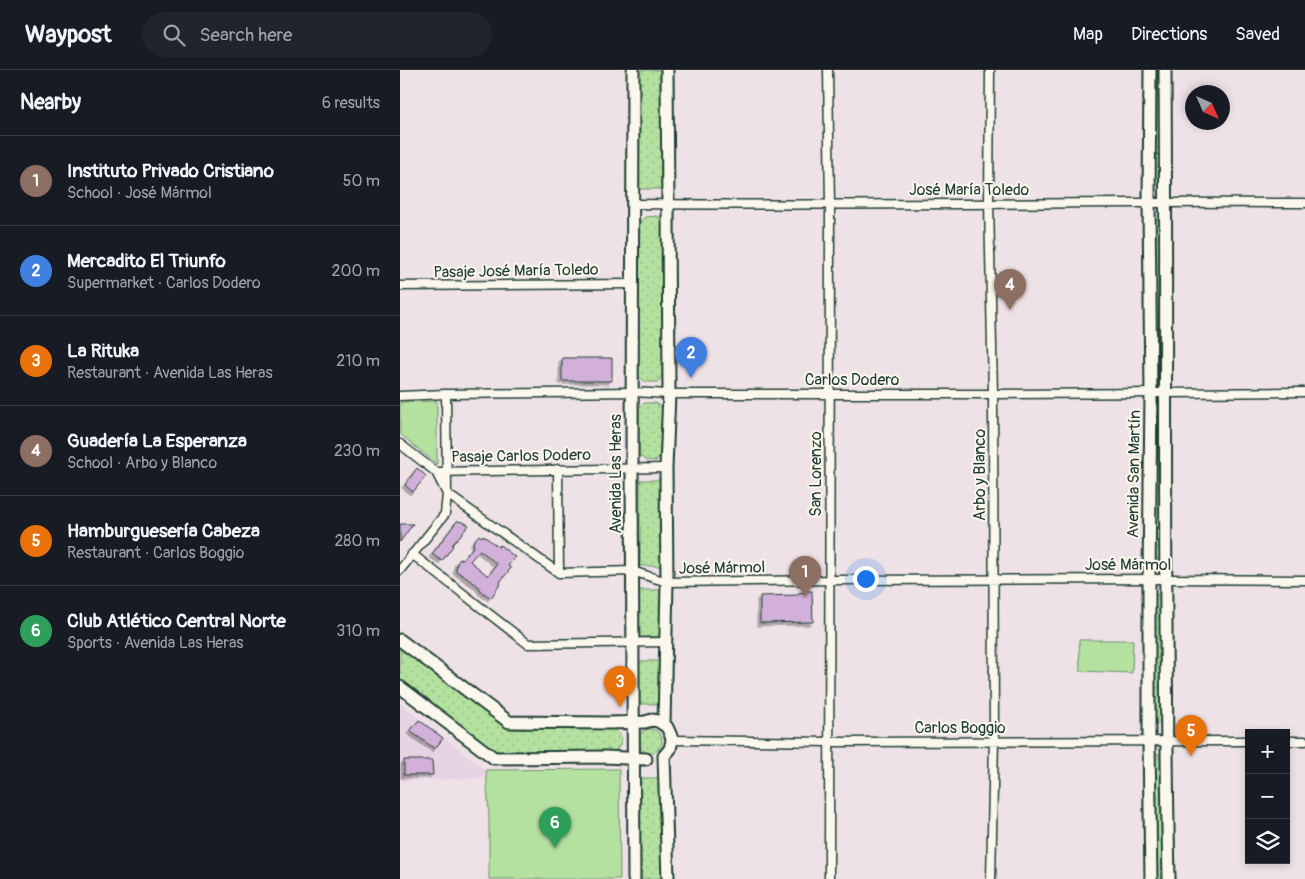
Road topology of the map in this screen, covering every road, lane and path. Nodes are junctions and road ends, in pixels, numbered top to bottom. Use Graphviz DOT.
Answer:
graph roads {
  1 [pos="633,70"];
  2 [pos="667,70"];
  3 [pos="828,70"];
  4 [pos="990,70"];
  5 [pos="1150,70"];
  6 [pos="1165,70"];
  7 [pos="1166,202"];
  8 [pos="1305,202"];
  9 [pos="989,203"];
  10 [pos="1150,203"];
  11 [pos="633,204"];
  12 [pos="668,204"];
  13 [pos="830,205"];
  14 [pos="633,284"];
  15 [pos="400,286"];
  16 [pos="633,392"];
  17 [pos="1305,392"];
  18 [pos="1151,393"];
  19 [pos="1166,393"];
  20 [pos="446,394"];
  21 [pos="668,394"];
  22 [pos="830,394"];
  23 [pos="993,394"];
  24 [pos="400,396"];
  25 [pos="400,444"];
  26 [pos="632,468"];
  27 [pos="666,468"];
  28 [pos="558,469"];
  29 [pos="436,472"];
  30 [pos="447,472"];
  31 [pos="447,494"];
  32 [pos="412,554"];
  33 [pos="400,570"];
  34 [pos="632,571"];
  35 [pos="559,573"];
  36 [pos="994,579"];
  37 [pos="1149,579"];
  38 [pos="1165,579"];
  39 [pos="830,580"];
  40 [pos="1305,580"];
  41 [pos="667,582"];
  42 [pos="400,640"];
  43 [pos="666,642"];
  44 [pos="632,643"];
  45 [pos="400,687"];
  46 [pos="633,722"];
  47 [pos="645,722"];
  48 [pos="668,732"];
  49 [pos="1167,740"];
  50 [pos="994,741"];
  51 [pos="1149,741"];
  52 [pos="1245,741"];
  53 [pos="1290,741"];
  54 [pos="1305,741"];
  55 [pos="829,742"];
  56 [pos="633,747"];
  57 [pos="664,756"];
  58 [pos="634,879"];
  59 [pos="668,879"];
  60 [pos="829,879"];
  61 [pos="991,879"];
  62 [pos="1151,879"];
  63 [pos="1169,879"];
  1 -- 11 [label="main road, Avenida Las Heras"];
  2 -- 12 [label="main road"];
  3 -- 13 [label="street, San Lorenzo"];
  4 -- 9 [label="street, Arbo y Blanco"];
  5 -- 10 [label="main road, Avenida San Martín"];
  6 -- 7 [label="main road, Avenida San Martín"];
  7 -- 8 [label="street, José María Toledo"];
  7 -- 10 [label="street, José María Toledo"];
  7 -- 19 [label="main road, Avenida San Martín"];
  9 -- 10 [label="street, José María Toledo"];
  9 -- 13 [label="street, José María Toledo"];
  9 -- 23 [label="street, Arbo y Blanco"];
  10 -- 18 [label="main road, Avenida San Martín"];
  11 -- 12 [label="street, José María Toledo"];
  11 -- 14 [label="main road, Avenida Las Heras"];
  12 -- 13 [label="street, José María Toledo"];
  12 -- 21 [label="main road"];
  13 -- 22 [label="street, San Lorenzo"];
  14 -- 15 [label="street, Pasaje José María Toledo"];
  14 -- 16 [label="main road, Avenida Las Heras"];
  16 -- 20 [label="street, Carlos Dodero"];
  16 -- 21 [label="street, Carlos Dodero"];
  16 -- 26 [label="main road, Avenida Las Heras"];
  17 -- 19 [label="street, Carlos Dodero"];
  18 -- 19 [label="street, Carlos Dodero"];
  18 -- 23 [label="street, Carlos Dodero"];
  18 -- 37 [label="main road, Avenida San Martín"];
  19 -- 38 [label="main road, Avenida San Martín"];
  20 -- 24 [label="street, Carlos Dodero"];
  20 -- 30 [label="street"];
  21 -- 22 [label="street, Carlos Dodero"];
  21 -- 27 [label="main road"];
  22 -- 23 [label="street, Carlos Dodero"];
  22 -- 39 [label="street, San Lorenzo"];
  23 -- 36 [label="street, Arbo y Blanco"];
  25 -- 29 [label="street"];
  26 -- 27 [label="street, Pasaje Carlos Dodero"];
  26 -- 28 [label="street, Pasaje Carlos Dodero"];
  26 -- 34 [label="main road, Avenida Las Heras"];
  27 -- 41 [label="main road"];
  28 -- 30 [label="street, Pasaje Carlos Dodero"];
  28 -- 35 [label="street"];
  29 -- 30 [label="street, Pasaje Carlos Dodero"];
  29 -- 31 [label="street"];
  30 -- 31 [label="street"];
  31 -- 32 [label="street"];
  31 -- 35 [label="street"];
  32 -- 33 [label="street"];
  32 -- 44 [label="street"];
  34 -- 35 [label="street, José Mármol"];
  34 -- 41 [label="street, José Mármol"];
  34 -- 44 [label="main road, Avenida Las Heras"];
  36 -- 37 [label="street, José Mármol"];
  36 -- 39 [label="street, José Mármol"];
  36 -- 50 [label="street, Arbo y Blanco"];
  37 -- 38 [label="street, José Mármol"];
  37 -- 51 [label="main road, Avenida San Martín"];
  38 -- 40 [label="street, José Mármol"];
  38 -- 49 [label="main road, Avenida San Martín"];
  39 -- 41 [label="street, José Mármol"];
  39 -- 55 [label="street, San Lorenzo"];
  41 -- 43 [label="main road"];
  42 -- 46 [label="main road"];
  43 -- 44 [label="street"];
  43 -- 48 [label="main road"];
  44 -- 46 [label="main road, Avenida Las Heras"];
  45 -- 56 [label="main road"];
  46 -- 47 [label="main road"];
  46 -- 56 [label="main road, Avenida Las Heras"];
  47 -- 48 [label="main road"];
  47 -- 56 [label="main road"];
  48 -- 55 [label="street, Carlos Boggio"];
  48 -- 57 [label="main road"];
  49 -- 51 [label="street, Carlos Boggio"];
  49 -- 52 [label="street, Carlos Boggio"];
  49 -- 63 [label="main road, Avenida San Martín"];
  50 -- 51 [label="street, Carlos Boggio"];
  50 -- 55 [label="street, Carlos Boggio"];
  50 -- 61 [label="street, Arbo y Blanco"];
  51 -- 62 [label="main road, Avenida San Martín"];
  53 -- 54 [label="street"];
  55 -- 60 [label="street, San Lorenzo"];
  56 -- 57 [label="main road"];
  56 -- 58 [label="main road, Avenida Las Heras"];
  57 -- 59 [label="main road"];
}
